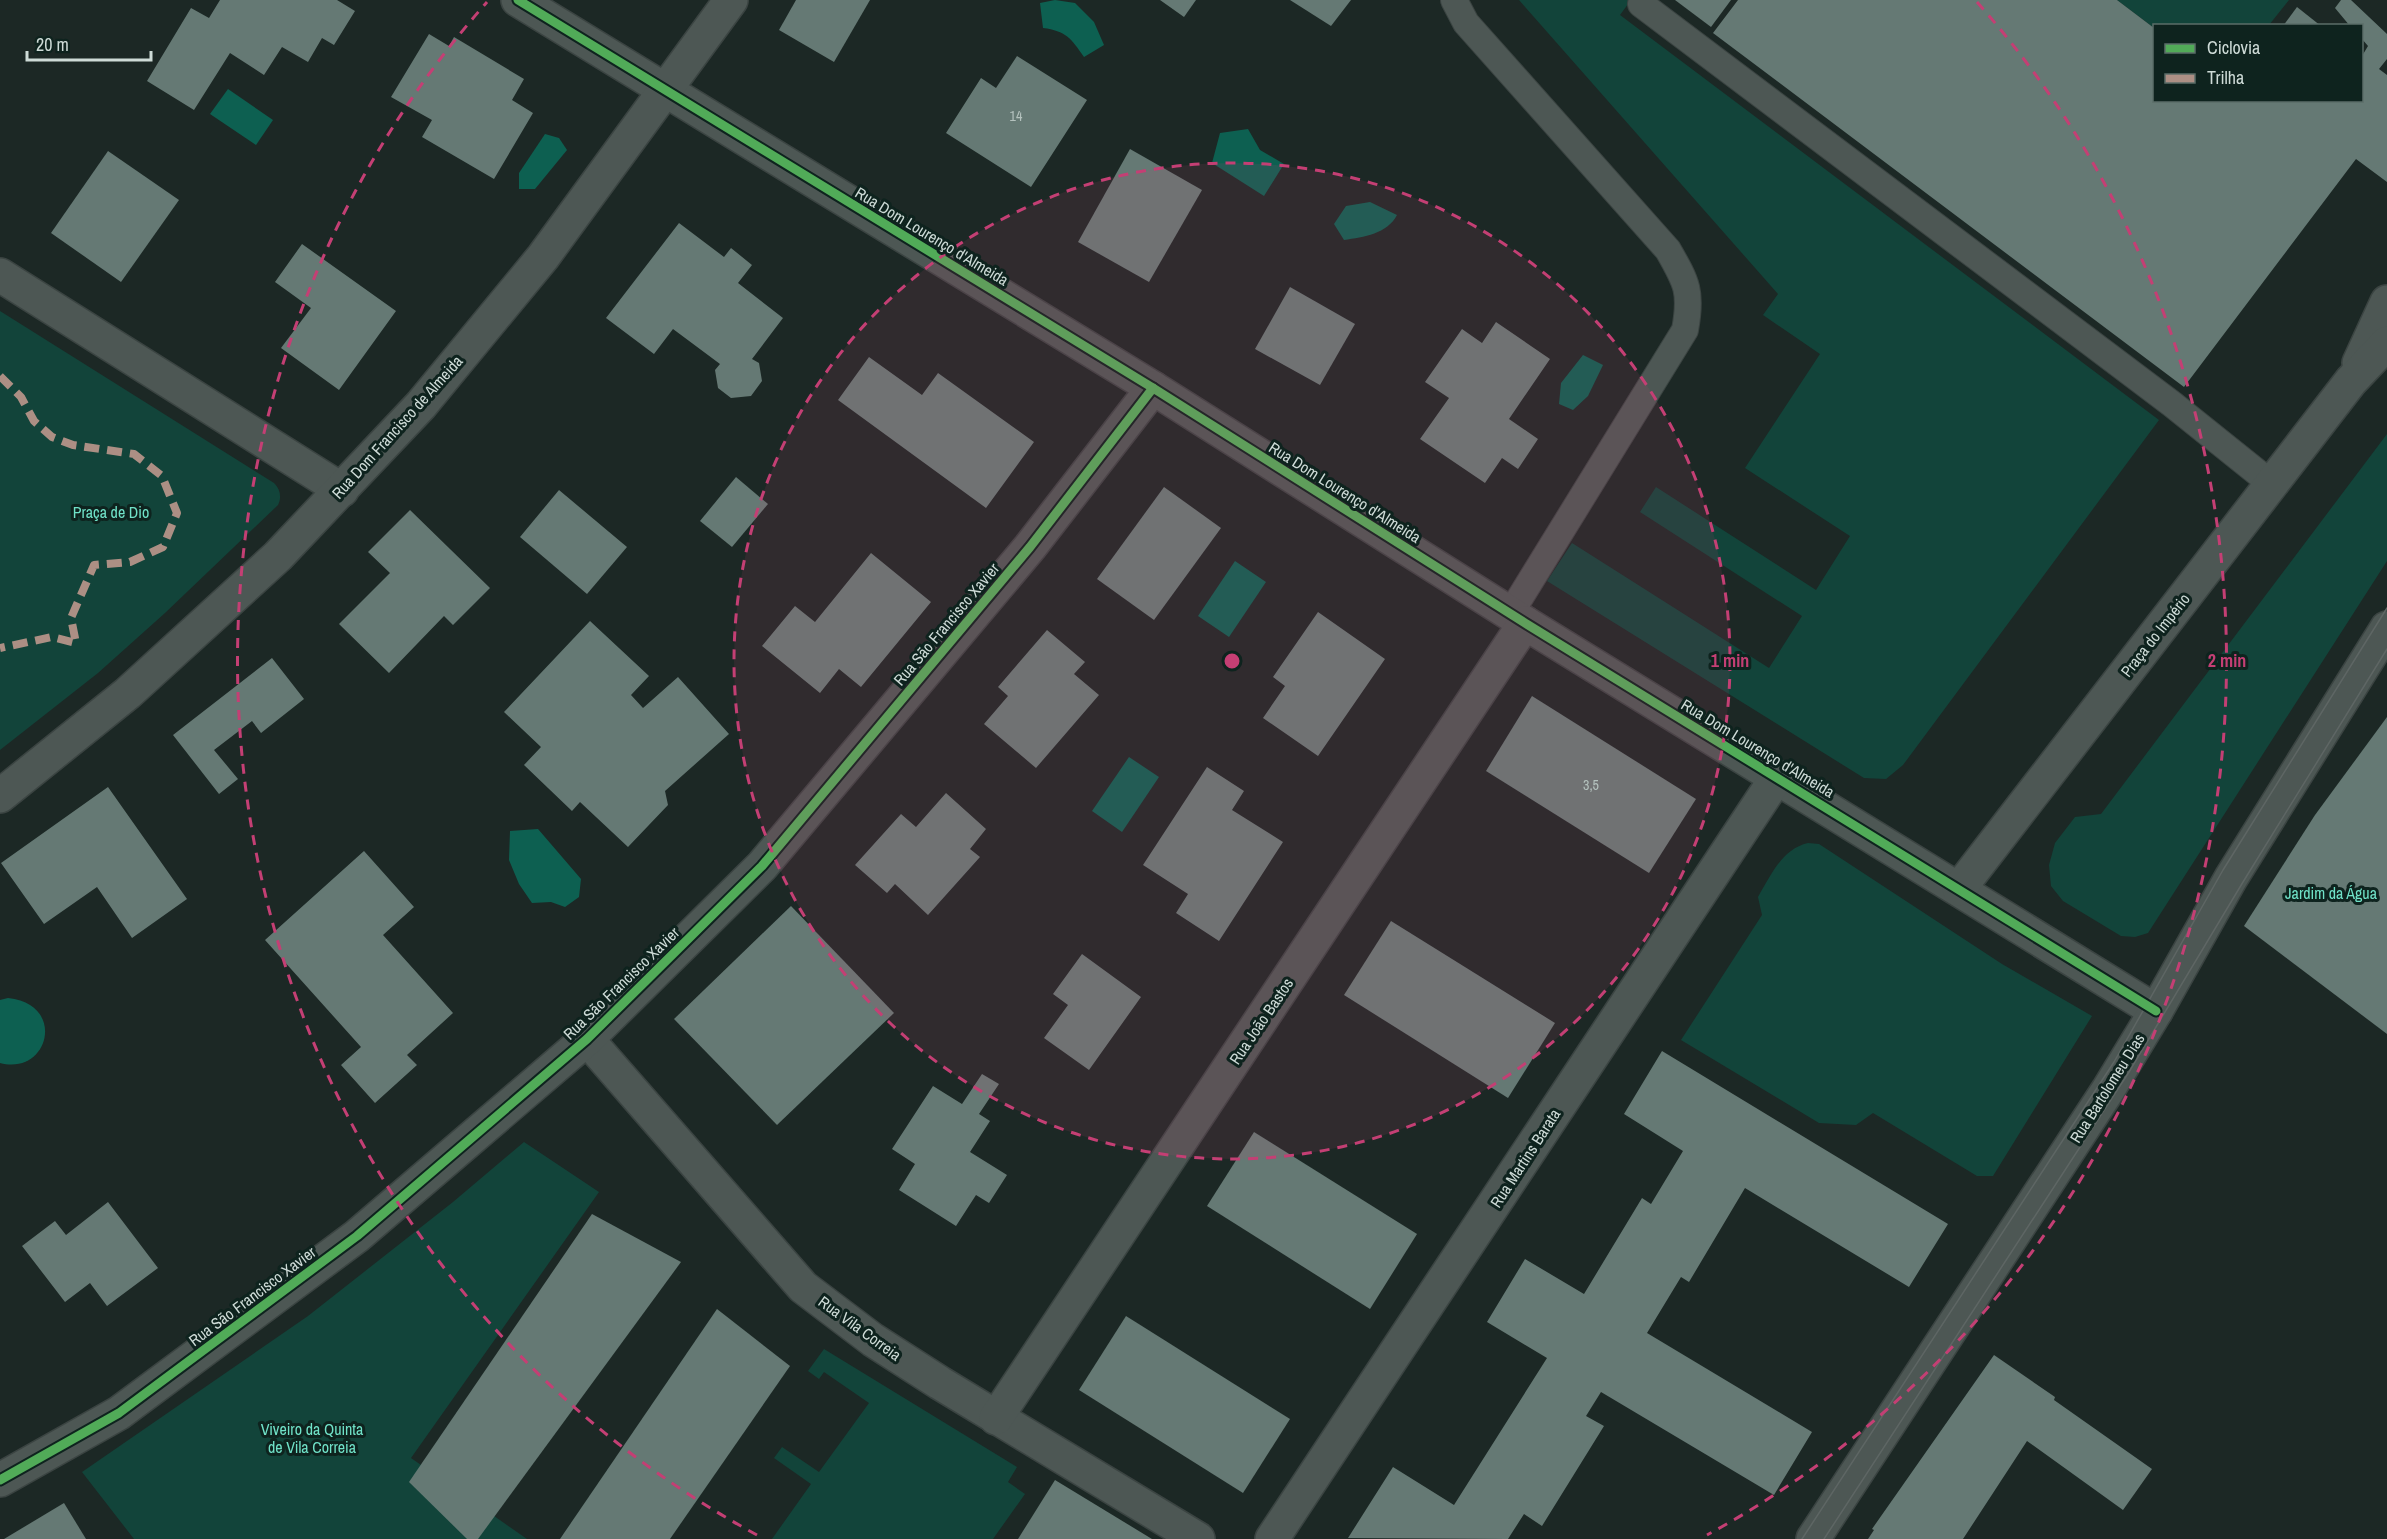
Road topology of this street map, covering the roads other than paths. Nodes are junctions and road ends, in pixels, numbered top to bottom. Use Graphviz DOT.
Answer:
graph roads {
  1 [pos="518,0"];
  2 [pos="731,0"];
  3 [pos="1454,0"];
  4 [pos="1644,0"];
  5 [pos="666,91"];
  6 [pos="0,275"];
  7 [pos="2387,302"];
  8 [pos="2387,343"];
  9 [pos="2351,381"];
  10 [pos="1152,388"];
  11 [pos="2273,485"];
  12 [pos="342,490"];
  13 [pos="1517,619"];
  14 [pos="2387,628"];
  15 [pos="1777,777"];
  16 [pos="0,796"];
  17 [pos="1959,889"];
  18 [pos="2156,1011"];
  19 [pos="587,1039"];
  20 [pos="996,1418"];
  21 [pos="0,1480"];
  22 [pos="1198,1539"];
  23 [pos="1272,1539"];
  24 [pos="1813,1539"];
  1 -- 5 [label="street, Rua Dom Lourenço d'Almeida"];
  2 -- 5 [label="street, Rua Dom Francisco de Almeida"];
  3 -- 13 [label="lane"];
  4 -- 11 [label="lane"];
  5 -- 10 [label="street, Rua Dom Lourenço d'Almeida"];
  5 -- 12 [label="street, Rua Dom Francisco de Almeida"];
  6 -- 12 [label="street"];
  7 -- 9 [label="street, Praça do Império"];
  8 -- 9 [label="street, Praça do Império"];
  9 -- 11 [label="street, Praça do Império"];
  10 -- 13 [label="street, Rua Dom Lourenço d'Almeida"];
  10 -- 19 [label="street, Rua São Francisco Xavier"];
  11 -- 17 [label="street, Praça do Império"];
  12 -- 16 [label="street, Rua Dom Francisco de Almeida"];
  13 -- 15 [label="street, Rua Dom Lourenço d'Almeida"];
  13 -- 20 [label="street, Rua João Bastos"];
  14 -- 18 [label="street, Rua Bartolomeu Dias"];
  15 -- 17 [label="street, Rua Dom Lourenço d'Almeida"];
  15 -- 23 [label="street, Rua Martins Barata"];
  17 -- 18 [label="street, Rua Dom Lourenço d'Almeida"];
  18 -- 24 [label="street, Rua Bartolomeu Dias"];
  19 -- 20 [label="street, Rua Vila Correia"];
  19 -- 21 [label="street, Rua São Francisco Xavier"];
  20 -- 22 [label="street, Rua Vila Correia"];
}
